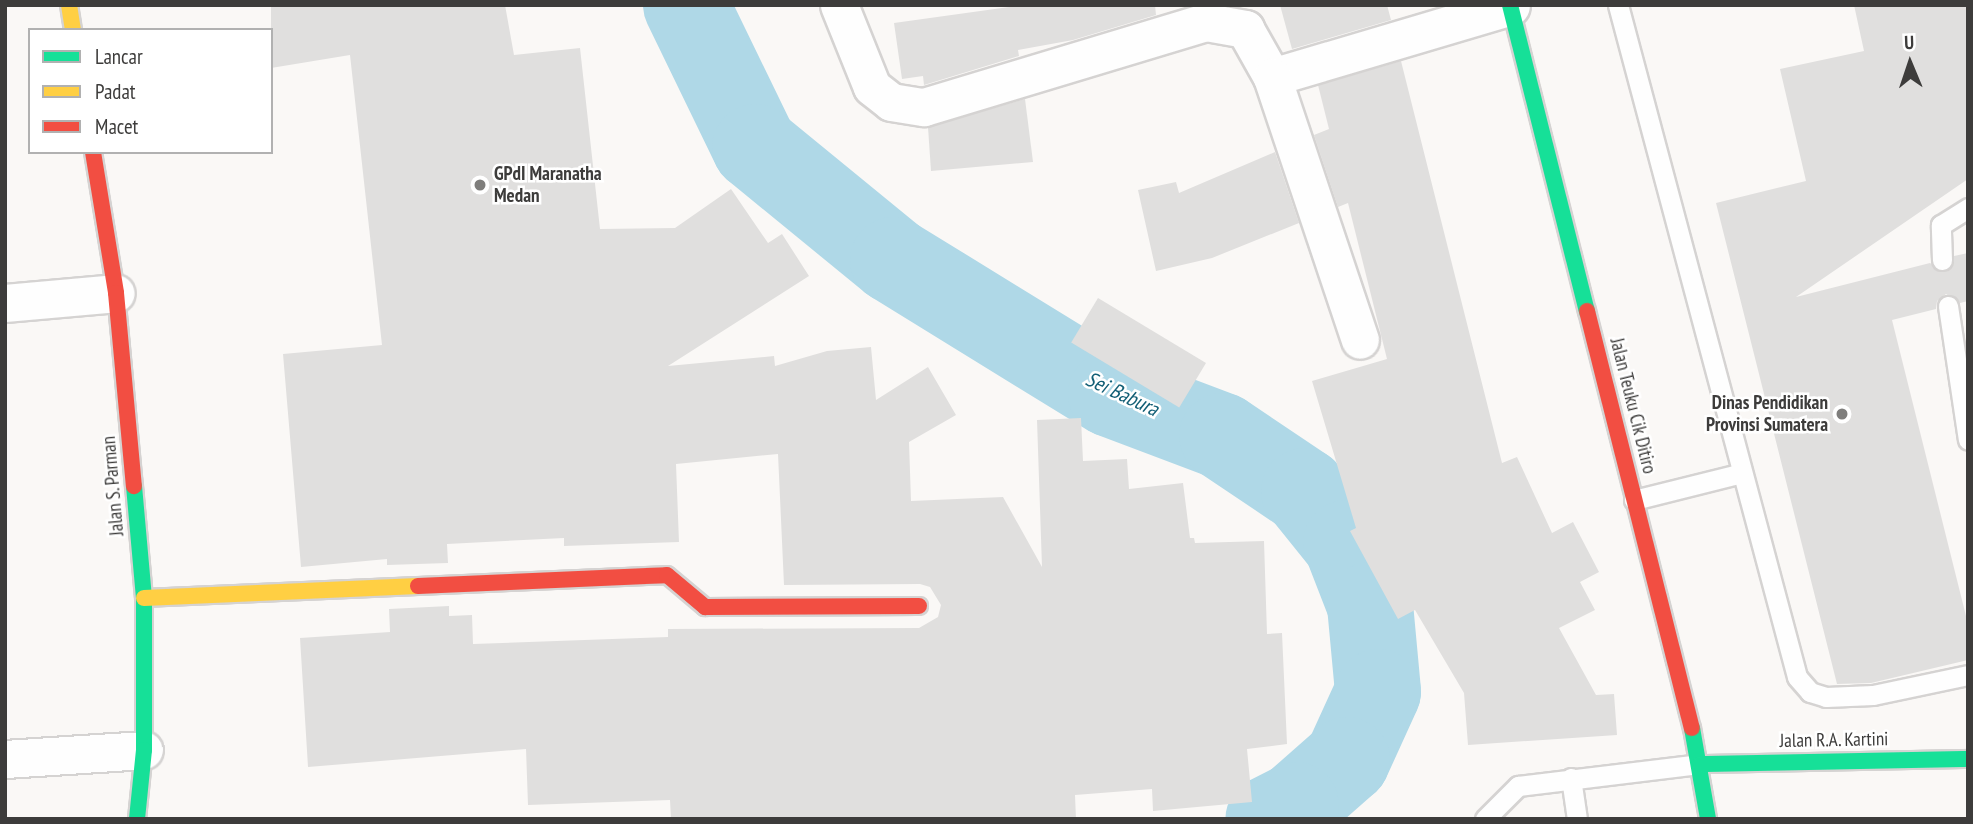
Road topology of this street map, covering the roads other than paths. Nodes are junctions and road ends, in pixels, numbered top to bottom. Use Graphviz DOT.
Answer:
graph roads {
  1 [pos="69,5"];
  2 [pos="839,5"];
  3 [pos="1523,5"];
  4 [pos="1618,5"];
  5 [pos="1511,6"];
  6 [pos="73,28"];
  7 [pos="1272,77"];
  8 [pos="93,154"];
  9 [pos="1968,208"];
  10 [pos="1942,260"];
  11 [pos="116,293"];
  12 [pos="5,303"];
  13 [pos="1948,306"];
  14 [pos="1360,340"];
  15 [pos="1968,440"];
  16 [pos="1742,473"];
  17 [pos="1634,500"];
  18 [pos="144,598"];
  19 [pos="919,606"];
  20 [pos="1968,675"];
  21 [pos="144,750"];
  22 [pos="5,759"];
  23 [pos="1968,759"];
  24 [pos="1701,764"];
  25 [pos="1571,778"];
  26 [pos="137,819"];
  27 [pos="1485,819"];
  28 [pos="1577,819"];
  29 [pos="1708,819"];
  1 -- 6 [label="street"];
  2 -- 7 [label="street"];
  3 -- 5 [label="lane"];
  4 -- 16 [label="lane"];
  5 -- 7 [label="street"];
  5 -- 17 [label="street, Jalan Teuku Cik Ditiro"];
  7 -- 14 [label="street"];
  8 -- 11 [label="street, Jalan S. Parman"];
  9 -- 10 [label="lane"];
  11 -- 12 [label="street"];
  11 -- 18 [label="street, Jalan S. Parman"];
  13 -- 15 [label="lane"];
  16 -- 17 [label="lane"];
  16 -- 20 [label="lane"];
  17 -- 24 [label="street, Jalan Teuku Cik Ditiro"];
  18 -- 19 [label="street"];
  18 -- 21 [label="street, Jalan S. Parman"];
  21 -- 22 [label="street"];
  21 -- 26 [label="street, Jalan S. Parman"];
  23 -- 24 [label="street, Jalan R.A. Kartini"];
  24 -- 25 [label="lane"];
  24 -- 29 [label="street, Jalan Teuku Cik Ditiro"];
  25 -- 27 [label="lane"];
  25 -- 28 [label="lane"];
}
